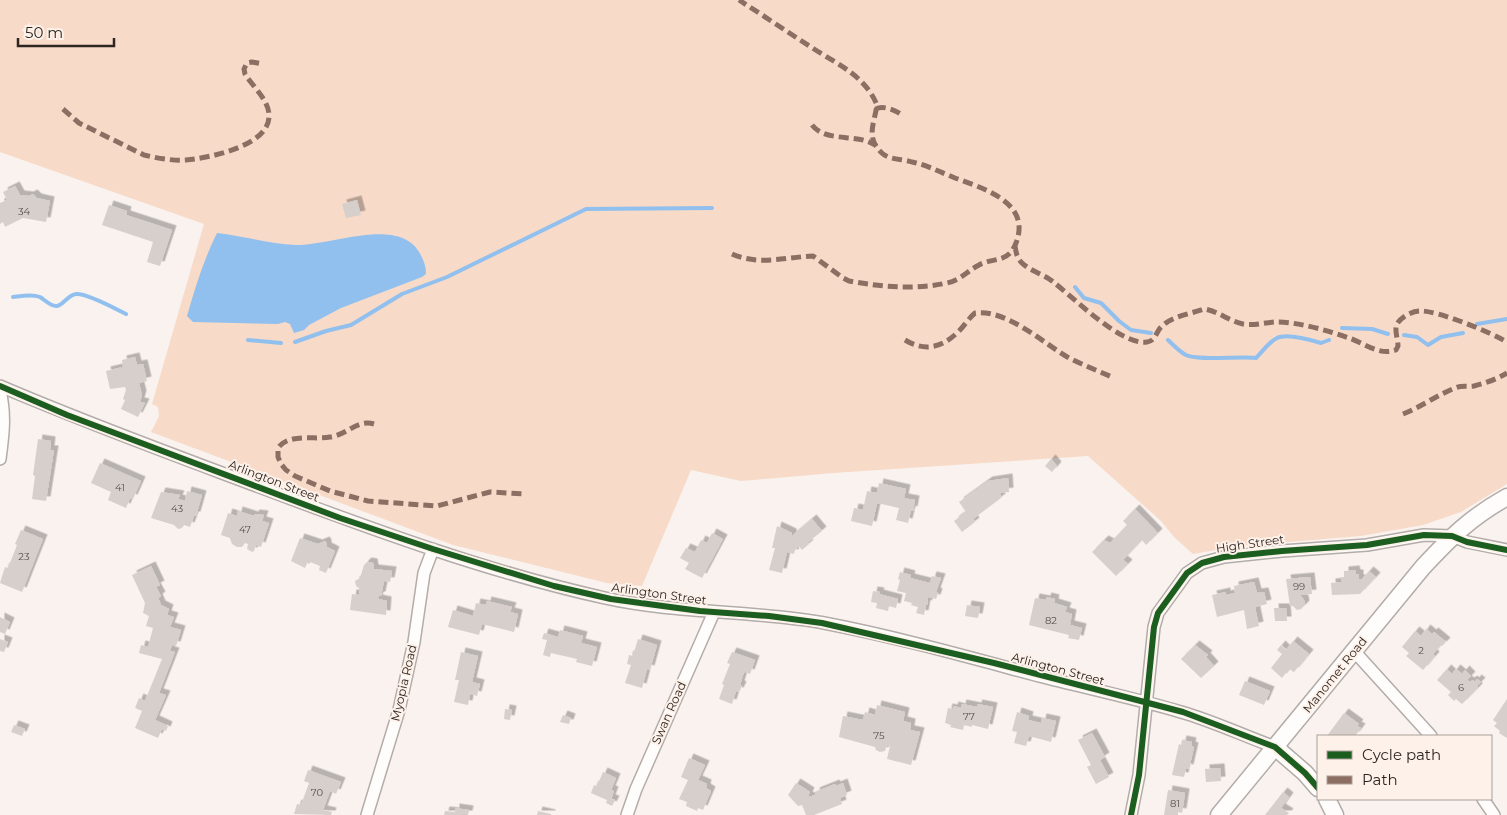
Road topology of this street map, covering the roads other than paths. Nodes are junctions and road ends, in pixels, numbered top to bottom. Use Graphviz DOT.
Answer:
graph roads {
  1 [pos="0,386"];
  2 [pos="0,391"];
  3 [pos="0,460"];
  4 [pos="1507,497"];
  5 [pos="1452,536"];
  6 [pos="432,549"];
  7 [pos="1507,550"];
  8 [pos="714,612"];
  9 [pos="1354,651"];
  10 [pos="1147,703"];
  11 [pos="1430,735"];
  12 [pos="1275,748"];
  13 [pos="1317,787"];
  14 [pos="1328,800"];
  15 [pos="1484,800"];
  16 [pos="367,815"];
  17 [pos="627,815"];
  18 [pos="1131,815"];
  19 [pos="1219,815"];
  20 [pos="1335,815"];
  21 [pos="1494,815"];
  1 -- 6 [label="street, Arlington Street"];
  2 -- 3 [label="street"];
  4 -- 5 [label="main road"];
  5 -- 7 [label="street, High Street"];
  5 -- 9 [label="main road, Manomet Road"];
  5 -- 10 [label="street, High Street"];
  6 -- 8 [label="street, Arlington Street"];
  6 -- 16 [label="street, Myopia Road"];
  8 -- 10 [label="street, Arlington Street"];
  8 -- 17 [label="street, Swan Road"];
  9 -- 11 [label="street"];
  9 -- 12 [label="main road, Manomet Road"];
  10 -- 12 [label="street, Arlington Street"];
  10 -- 18 [label="street, High Street"];
  12 -- 13 [label="main road, Arlington Street"];
  12 -- 19 [label="main road, Manomet Road"];
  14 -- 20 [label="main road"];
  15 -- 21 [label="street"];
}
